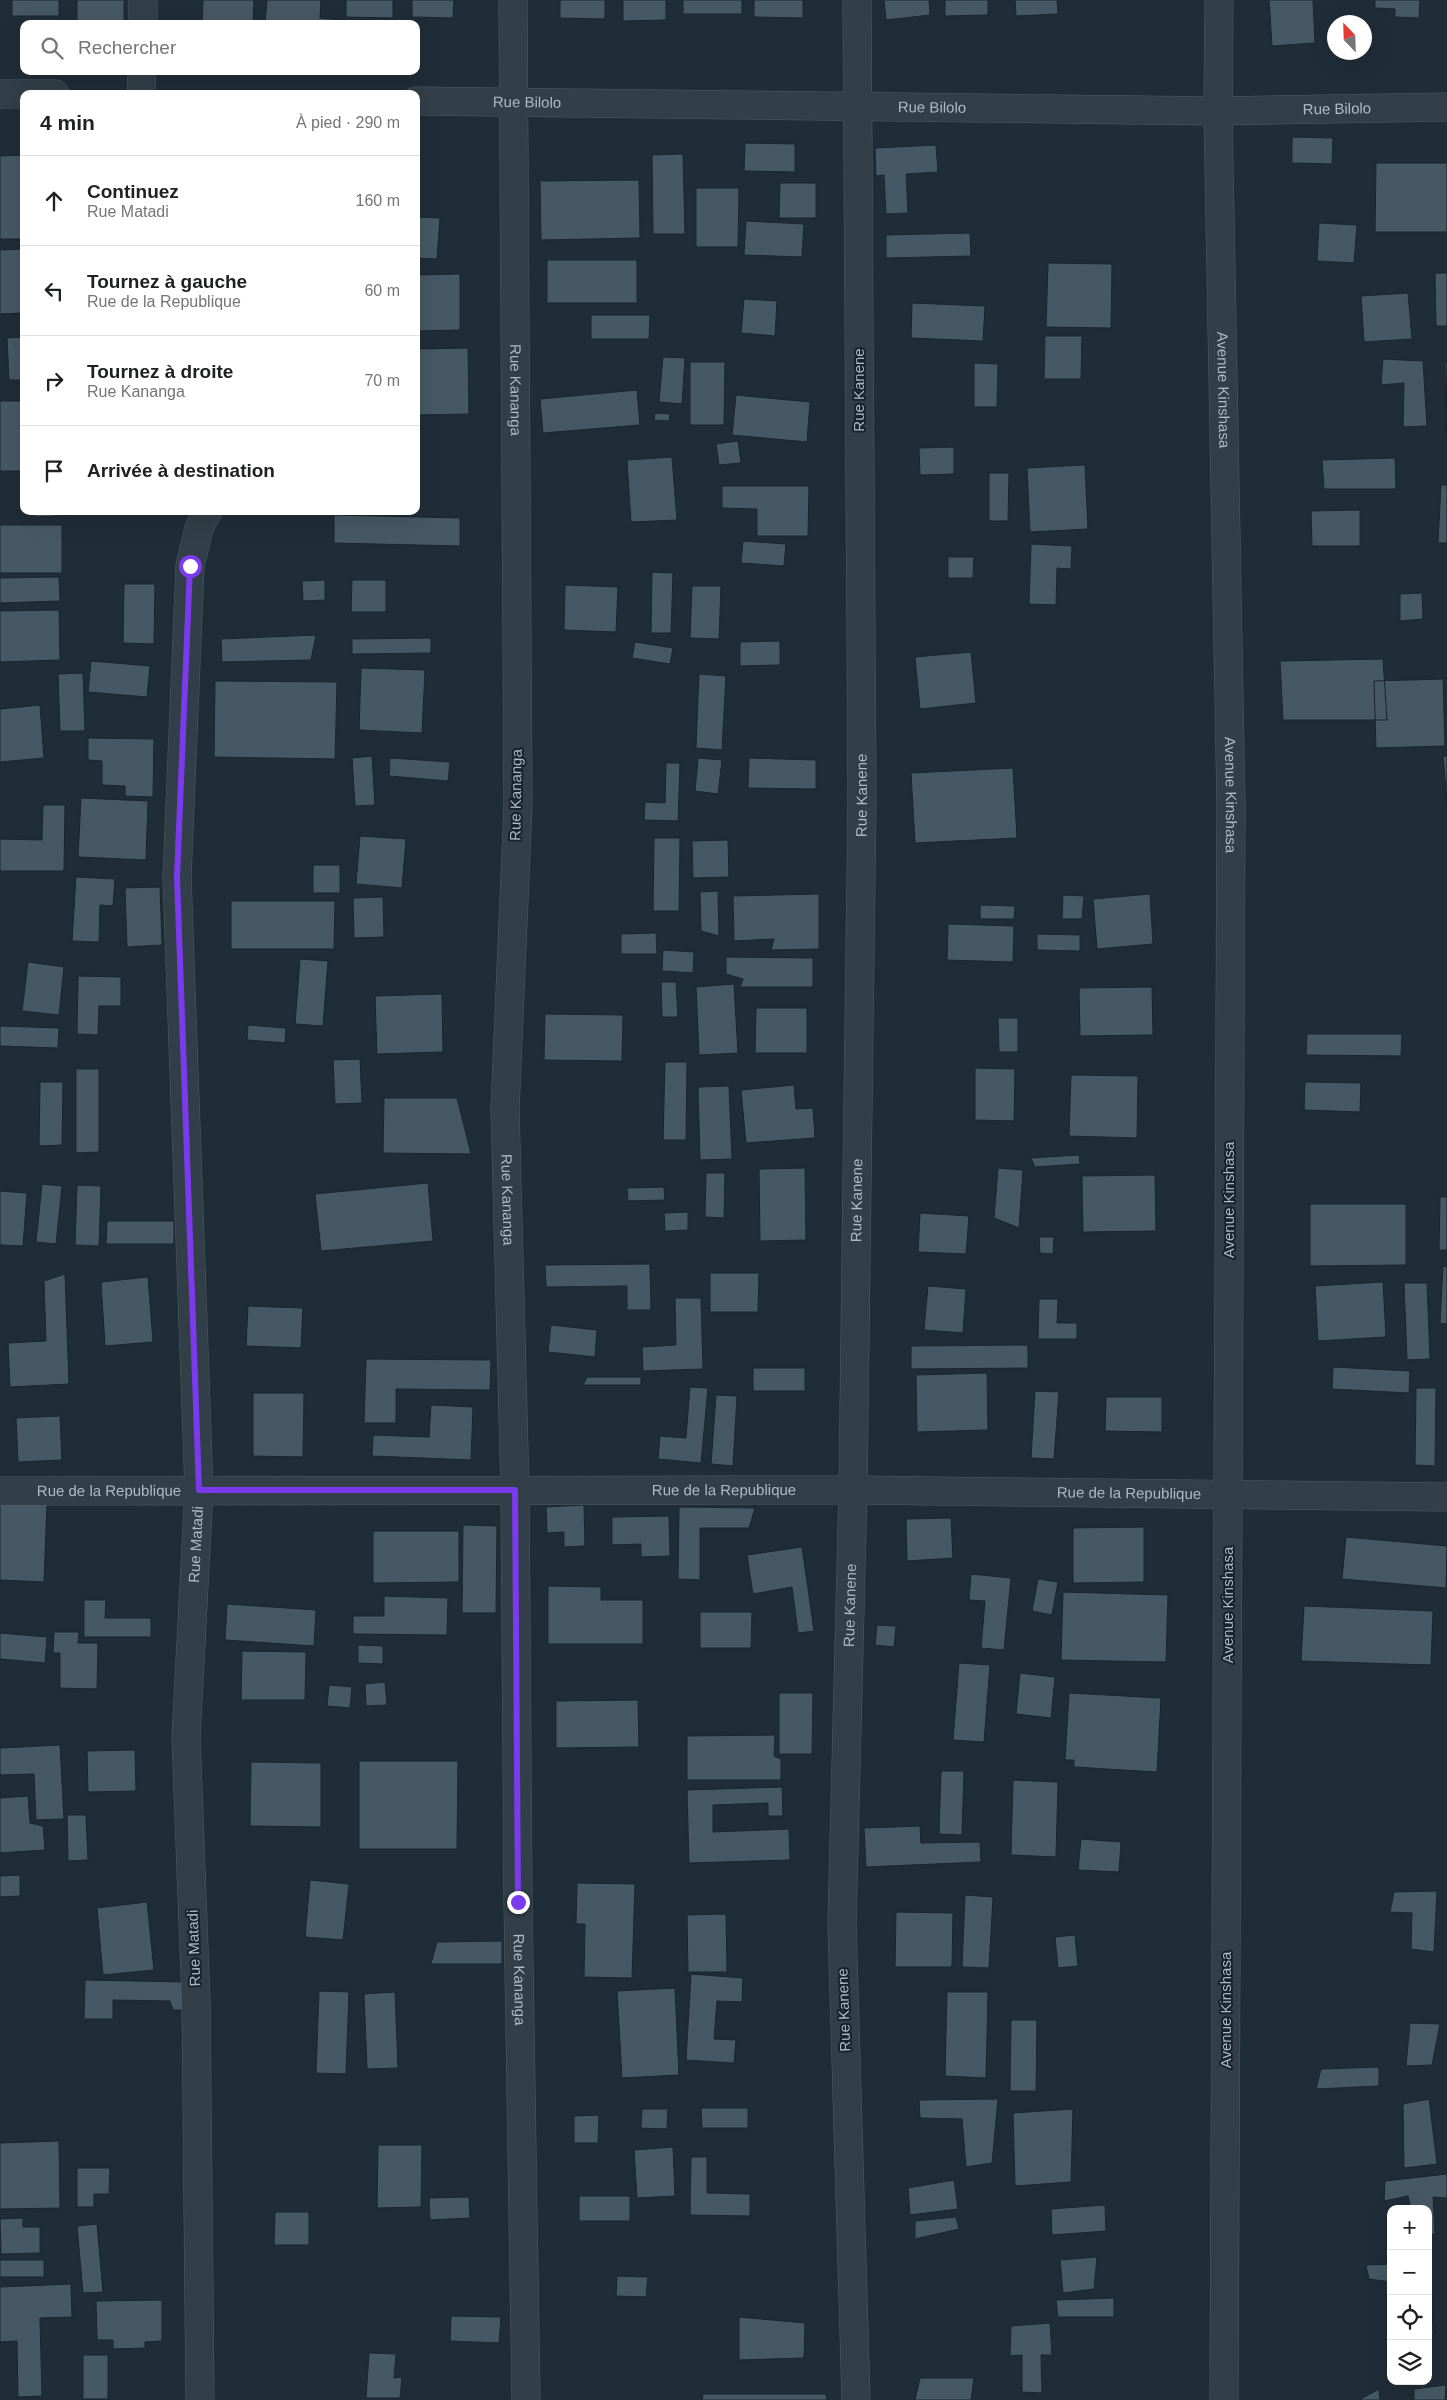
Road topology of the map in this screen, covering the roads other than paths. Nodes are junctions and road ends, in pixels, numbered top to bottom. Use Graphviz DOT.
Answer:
graph roads {
  1 [pos="143,0"];
  2 [pos="513,0"];
  3 [pos="857,0"];
  4 [pos="1219,0"];
  5 [pos="143,20"];
  6 [pos="142,75"];
  7 [pos="141,90"];
  8 [pos="0,94"];
  9 [pos="20,94"];
  10 [pos="420,101"];
  11 [pos="514,104"];
  12 [pos="856,106"];
  13 [pos="1447,106"];
  14 [pos="1218,111"];
  15 [pos="206,515"];
  16 [pos="199,1490"];
  17 [pos="515,1490"];
  18 [pos="853,1490"];
  19 [pos="0,1491"];
  20 [pos="1228,1494"];
  21 [pos="1447,1497"];
  22 [pos="200,2400"];
  23 [pos="526,2400"];
  24 [pos="856,2400"];
  25 [pos="1224,2400"];
  1 -- 5 [label="street"];
  2 -- 11 [label="street, Rue Kananga"];
  3 -- 12 [label="street, Rue Kanene"];
  4 -- 14 [label="street, Avenue Kinshasa"];
  6 -- 7 [label="street"];
  8 -- 9 [label="street"];
  10 -- 11 [label="street, Rue Bilolo"];
  11 -- 12 [label="street, Rue Bilolo"];
  11 -- 17 [label="street, Rue Kananga"];
  12 -- 14 [label="street, Rue Bilolo"];
  12 -- 18 [label="street, Rue Kanene"];
  13 -- 14 [label="street, Rue Bilolo"];
  14 -- 20 [label="street, Avenue Kinshasa"];
  15 -- 16 [label="street, Rue Matadi"];
  16 -- 17 [label="street, Rue de la Republique"];
  16 -- 19 [label="street, Rue de la Republique"];
  16 -- 22 [label="street, Rue Matadi"];
  17 -- 18 [label="street, Rue de la Republique"];
  17 -- 23 [label="street, Rue Kananga"];
  18 -- 20 [label="street, Rue de la Republique"];
  18 -- 24 [label="street, Rue Kanene"];
  20 -- 21 [label="street, Rue de la Republique"];
  20 -- 25 [label="street, Avenue Kinshasa"];
}
